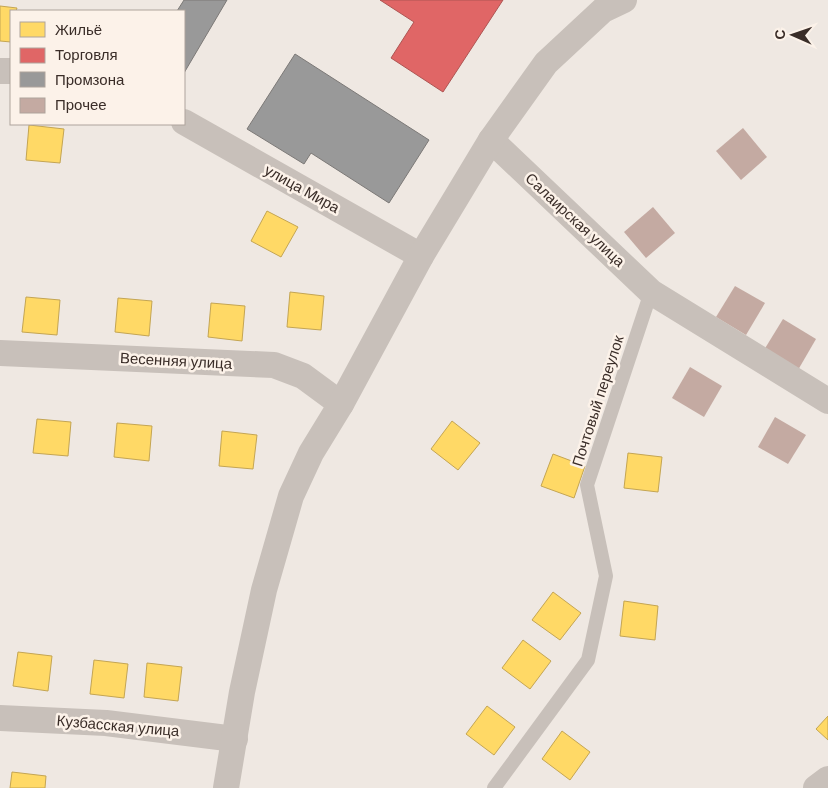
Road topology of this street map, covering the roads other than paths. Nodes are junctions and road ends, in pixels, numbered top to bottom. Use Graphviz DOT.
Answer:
graph roads {
  1 [pos="624,0"];
  2 [pos="185,123"];
  3 [pos="491,140"];
  4 [pos="421,256"];
  5 [pos="651,292"];
  6 [pos="0,353"];
  7 [pos="828,401"];
  8 [pos="341,404"];
  9 [pos="0,718"];
  10 [pos="235,739"];
  11 [pos="828,779"];
  12 [pos="226,788"];
  13 [pos="494,788"];
  14 [pos="816,788"];
  1 -- 3 [label="street"];
  2 -- 4 [label="street, улица Мира"];
  3 -- 4 [label="street"];
  3 -- 5 [label="street, Салаирская улица"];
  4 -- 8 [label="street"];
  5 -- 7 [label="street, Салаирская улица"];
  5 -- 13 [label="lane, Почтовый переулок"];
  6 -- 8 [label="street, Весенняя улица"];
  8 -- 10 [label="street"];
  9 -- 10 [label="street, Кузбасская улица"];
  10 -- 12 [label="street"];
  11 -- 14 [label="street"];
}
